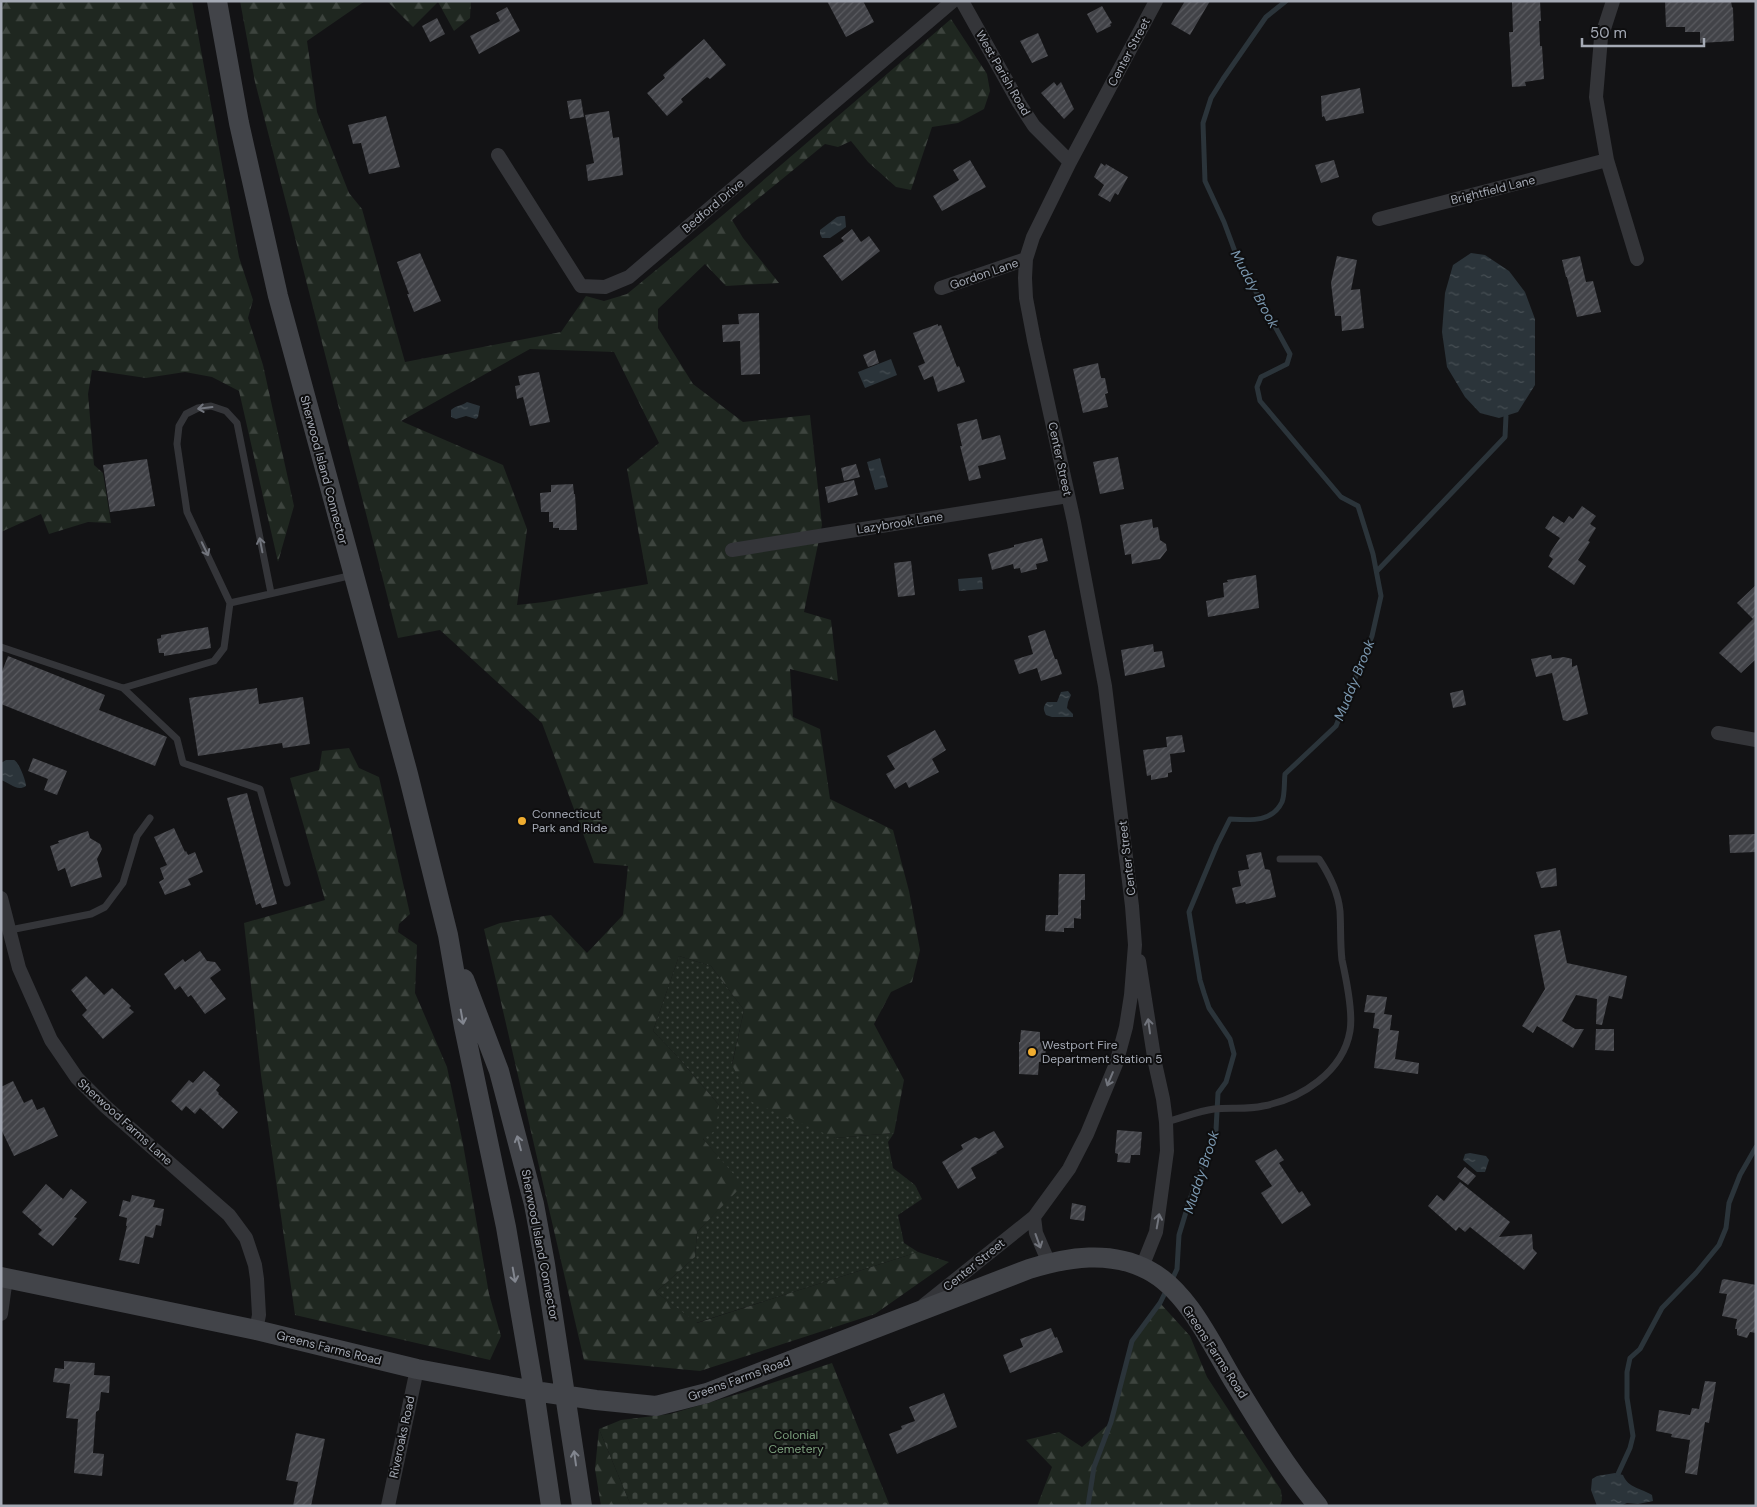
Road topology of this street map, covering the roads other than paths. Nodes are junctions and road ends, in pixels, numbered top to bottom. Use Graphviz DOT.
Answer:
graph roads {
  1 [pos="217,1"];
  2 [pos="953,1"];
  3 [pos="962,1"];
  4 [pos="1156,1"];
  5 [pos="1613,1"];
  6 [pos="498,155"];
  7 [pos="1607,160"];
  8 [pos="1070,162"];
  9 [pos="1379,218"];
  10 [pos="1026,259"];
  11 [pos="1637,259"];
  12 [pos="941,288"];
  13 [pos="1068,496"];
  14 [pos="732,550"];
  15 [pos="353,575"];
  16 [pos="271,593"];
  17 [pos="230,603"];
  18 [pos="1,647"];
  19 [pos="124,688"];
  20 [pos="1718,734"];
  21 [pos="1756,740"];
  22 [pos="150,818"];
  23 [pos="1280,858"];
  24 [pos="287,883"];
  25 [pos="1,898"];
  26 [pos="10,930"];
  27 [pos="448,934"];
  28 [pos="1135,946"];
  29 [pos="1166,1122"];
  30 [pos="1034,1217"];
  31 [pos="1049,1263"];
  32 [pos="1150,1271"];
  33 [pos="4,1278"];
  34 [pos="914,1313"];
  35 [pos="1,1314"];
  36 [pos="256,1330"];
  37 [pos="417,1369"];
  38 [pos="534,1391"];
  39 [pos="566,1396"];
  40 [pos="388,1506"];
  41 [pos="551,1506"];
  42 [pos="582,1506"];
  43 [pos="1318,1506"];
  1 -- 15 [label="main road, Sherwood Island Connector"];
  2 -- 6 [label="street, Bedford Drive"];
  3 -- 8 [label="street, West Parish Road"];
  4 -- 8 [label="street, Center Street"];
  5 -- 7 [label="street"];
  7 -- 9 [label="street, Brightfield Lane"];
  7 -- 11 [label="street"];
  8 -- 10 [label="street, Center Street"];
  10 -- 12 [label="street, Gordon Lane"];
  10 -- 13 [label="street, Center Street"];
  13 -- 14 [label="street, Lazybrook Lane"];
  13 -- 28 [label="street, Center Street"];
  15 -- 16 [label="lane"];
  15 -- 27 [label="main road, Sherwood Island Connector"];
  16 -- 17 [label="lane"];
  16 -- 17 [label="lane, one-way"];
  17 -- 19 [label="lane"];
  18 -- 19 [label="lane"];
  19 -- 24 [label="lane"];
  20 -- 21 [label="street"];
  22 -- 26 [label="lane"];
  23 -- 29 [label="lane"];
  25 -- 26 [label="street, Sherwood Farms Lane"];
  26 -- 36 [label="street, Sherwood Farms Lane"];
  27 -- 38 [label="main road, Sherwood Island Connector, one-way"];
  39 -- 27 [label="main road, Sherwood Island Connector, one-way"];
  29 -- 28 [label="street, Center Street, one-way"];
  28 -- 30 [label="street, Center Street, one-way"];
  32 -- 29 [label="street, Center Street, one-way"];
  30 -- 31 [label="street, one-way"];
  30 -- 34 [label="street, Center Street"];
  31 -- 32 [label="main road, Greens Farms Road"];
  31 -- 34 [label="main road, Greens Farms Road"];
  32 -- 43 [label="main road, Greens Farms Road"];
  33 -- 35 [label="street"];
  33 -- 36 [label="main road, Greens Farms Road"];
  34 -- 39 [label="main road, Greens Farms Road"];
  36 -- 37 [label="main road, Greens Farms Road"];
  37 -- 38 [label="main road, Greens Farms Road"];
  37 -- 40 [label="street, Riveroaks Road"];
  38 -- 39 [label="main road, Greens Farms Road"];
  38 -- 41 [label="main road, Sherwood Island Connector"];
  42 -- 39 [label="main road, Sherwood Island Connector, one-way"];
}
